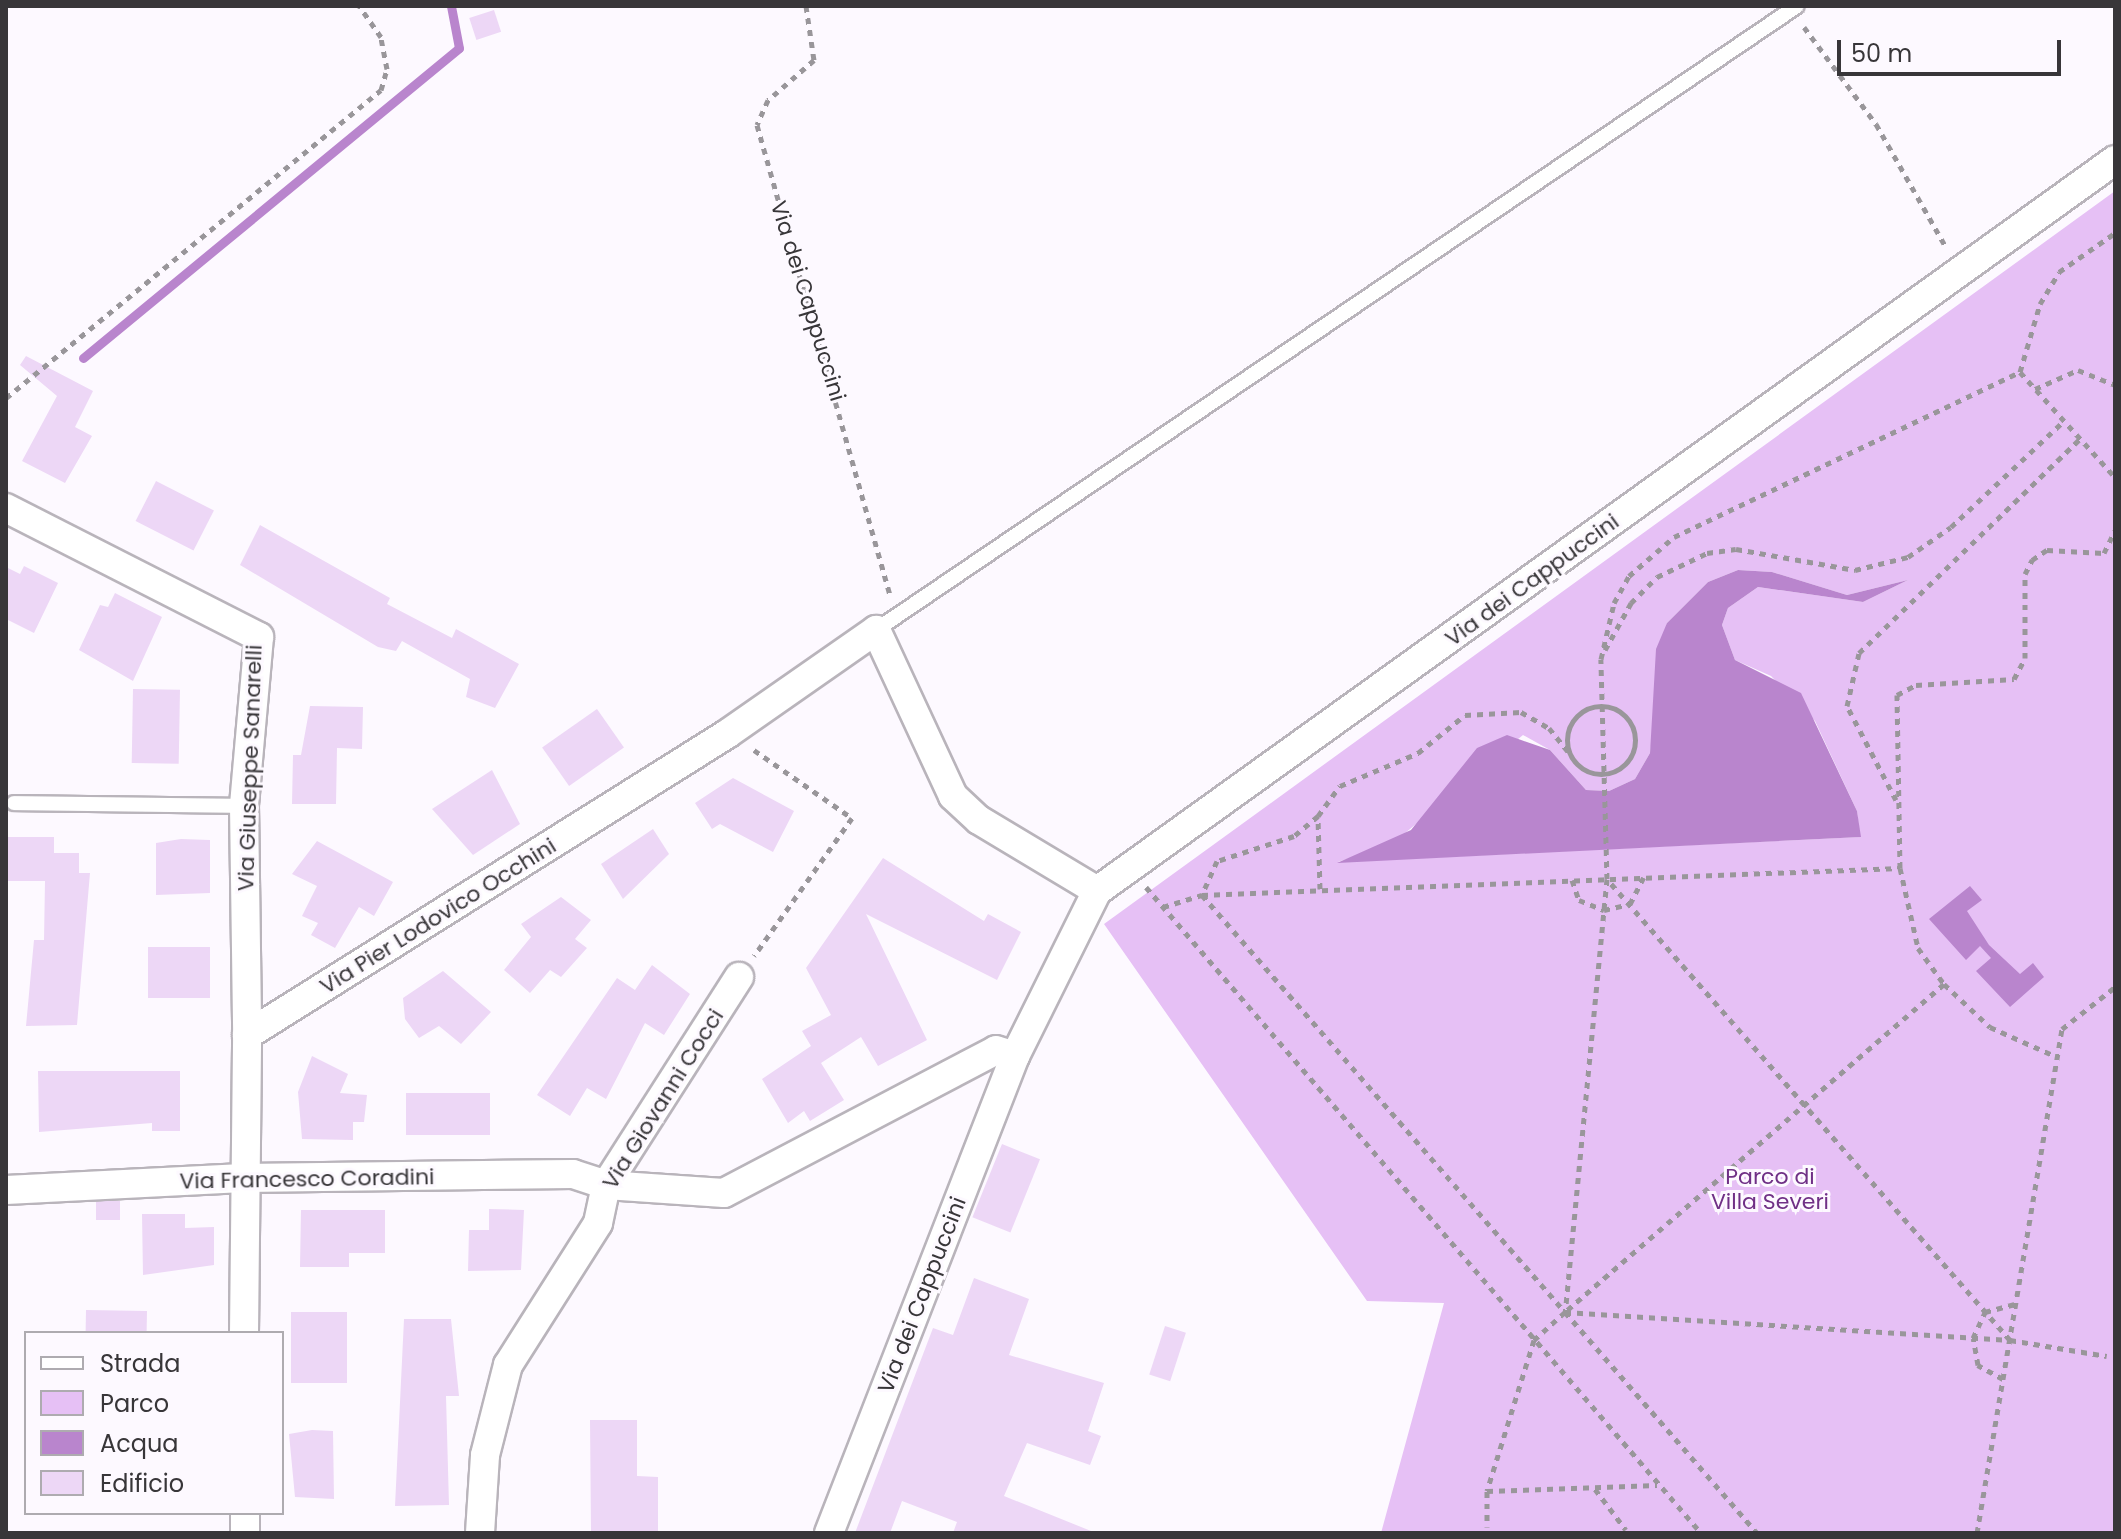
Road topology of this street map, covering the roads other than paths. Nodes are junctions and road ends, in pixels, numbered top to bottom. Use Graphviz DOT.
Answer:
graph roads {
  1 [pos="1792,7"];
  2 [pos="2115,160"];
  3 [pos="6,508"];
  4 [pos="886,623"];
  5 [pos="14,803"];
  6 [pos="244,806"];
  7 [pos="1097,891"];
  8 [pos="739,977"];
  9 [pos="247,1035"];
  10 [pos="1015,1056"];
  11 [pos="243,1178"];
  12 [pos="606,1185"];
  13 [pos="6,1190"];
  14 [pos="244,1331"];
  15 [pos="480,1533"];
  16 [pos="829,1533"];
  1 -- 4 [label="lane"];
  2 -- 7 [label="street, Via dei Cappuccini"];
  3 -- 6 [label="street, Via Giuseppe Sanarelli"];
  4 -- 7 [label="street"];
  4 -- 9 [label="street, Via Pier Lodovico Occhini"];
  5 -- 6 [label="lane"];
  6 -- 9 [label="street, Via Giuseppe Sanarelli"];
  7 -- 10 [label="street, Via dei Cappuccini"];
  8 -- 12 [label="street, Via Giovanni Cocci"];
  9 -- 11 [label="street"];
  10 -- 12 [label="street"];
  10 -- 16 [label="street, Via dei Cappuccini"];
  11 -- 12 [label="street, Via Francesco Coradini"];
  11 -- 13 [label="street, Via Francesco Coradini"];
  11 -- 14 [label="street"];
  12 -- 15 [label="street, Via Giovanni Cocci"];
}
